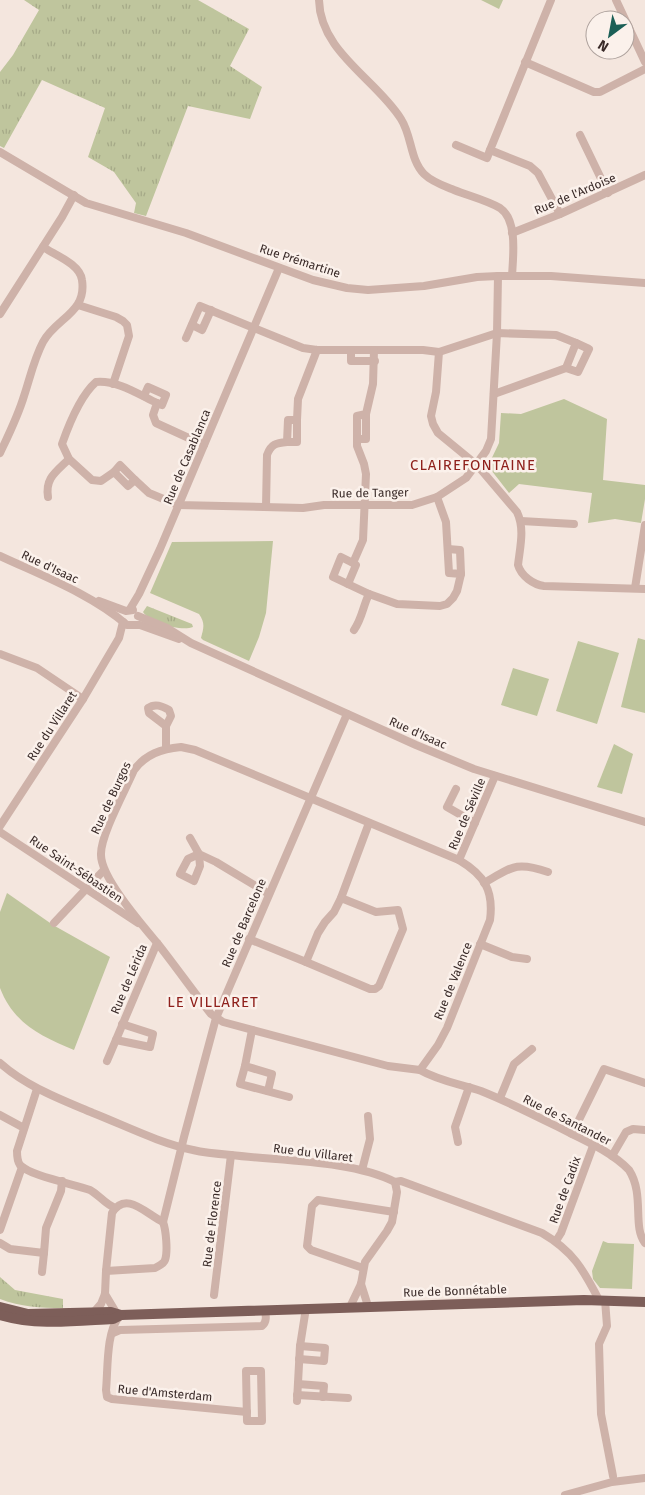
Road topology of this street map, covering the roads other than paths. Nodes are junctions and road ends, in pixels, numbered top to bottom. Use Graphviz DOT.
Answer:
graph roads {
  1 [pos="319,0"];
  2 [pos="616,0"];
  3 [pos="548,1"];
  4 [pos="526,62"];
  5 [pos="645,62"];
  6 [pos="645,69"];
  7 [pos="580,135"];
  8 [pos="456,145"];
  9 [pos="490,150"];
  10 [pos="0,152"];
  11 [pos="645,175"];
  12 [pos="608,193"];
  13 [pos="74,196"];
  14 [pos="560,214"];
  15 [pos="512,233"];
  16 [pos="43,247"];
  17 [pos="279,268"];
  18 [pos="498,276"];
  19 [pos="512,276"];
  20 [pos="645,283"];
  21 [pos="78,306"];
  22 [pos="0,314"];
  23 [pos="254,328"];
  24 [pos="498,333"];
  25 [pos="186,338"];
  26 [pos="576,343"];
  27 [pos="318,350"];
  28 [pos="352,350"];
  29 [pos="374,350"];
  30 [pos="439,352"];
  31 [pos="374,361"];
  32 [pos="566,368"];
  33 [pos="113,384"];
  34 [pos="494,394"];
  35 [pos="144,396"];
  36 [pos="157,403"];
  37 [pos="204,445"];
  38 [pos="0,452"];
  39 [pos="69,459"];
  40 [pos="477,465"];
  41 [pos="437,497"];
  42 [pos="48,498"];
  43 [pos="178,505"];
  44 [pos="365,505"];
  45 [pos="266,507"];
  46 [pos="521,522"];
  47 [pos="574,524"];
  48 [pos="645,525"];
  49 [pos="448,549"];
  50 [pos="0,556"];
  51 [pos="353,563"];
  52 [pos="462,574"];
  53 [pos="348,584"];
  54 [pos="635,588"];
  55 [pos="645,590"];
  56 [pos="369,594"];
  57 [pos="130,617"];
  58 [pos="354,630"];
  59 [pos="0,654"];
  60 [pos="83,699"];
  61 [pos="347,714"];
  62 [pos="166,726"];
  63 [pos="166,749"];
  64 [pos="495,776"];
  65 [pos="456,789"];
  66 [pos="310,798"];
  67 [pos="475,822"];
  68 [pos="645,822"];
  69 [pos="369,823"];
  70 [pos="0,826"];
  71 [pos="0,832"];
  72 [pos="190,838"];
  73 [pos="459,860"];
  74 [pos="104,870"];
  75 [pos="548,872"];
  76 [pos="484,882"];
  77 [pos="86,889"];
  78 [pos="269,894"];
  79 [pos="341,898"];
  80 [pos="54,924"];
  81 [pos="140,925"];
  82 [pos="249,939"];
  83 [pos="157,943"];
  84 [pos="480,944"];
  85 [pos="527,959"];
  86 [pos="306,962"];
  87 [pos="216,1018"];
  88 [pos="122,1024"];
  89 [pos="252,1030"];
  90 [pos="116,1040"];
  91 [pos="532,1049"];
  92 [pos="107,1060"];
  93 [pos="0,1063"];
  94 [pos="245,1066"];
  95 [pos="420,1070"];
  96 [pos="645,1083"];
  97 [pos="469,1087"];
  98 [pos="37,1089"];
  99 [pos="268,1092"];
  100 [pos="289,1098"];
  101 [pos="500,1098"];
  102 [pos="0,1115"];
  103 [pos="368,1116"];
  104 [pos="24,1128"];
  105 [pos="645,1130"];
  106 [pos="572,1134"];
  107 [pos="458,1142"];
  108 [pos="593,1146"];
  109 [pos="182,1147"];
  110 [pos="231,1155"];
  111 [pos="612,1156"];
  112 [pos="22,1167"];
  113 [pos="362,1170"];
  114 [pos="62,1181"];
  115 [pos="396,1182"];
  116 [pos="644,1200"];
  117 [pos="115,1208"];
  118 [pos="394,1212"];
  119 [pos="163,1222"];
  120 [pos="0,1230"];
  121 [pos="556,1241"];
  122 [pos="645,1242"];
  123 [pos="0,1244"];
  124 [pos="44,1253"];
  125 [pos="363,1268"];
  126 [pos="106,1271"];
  127 [pos="42,1272"];
  128 [pos="361,1284"];
  129 [pos="105,1294"];
  130 [pos="214,1295"];
  131 [pos="602,1300"];
  132 [pos="645,1302"];
  133 [pos="0,1306"];
  134 [pos="368,1306"];
  135 [pos="350,1307"];
  136 [pos="306,1308"];
  137 [pos="265,1310"];
  138 [pos="94,1312"];
  139 [pos="119,1314"];
  140 [pos="0,1315"];
  141 [pos="113,1332"];
  142 [pos="300,1346"];
  143 [pos="299,1359"];
  144 [pos="298,1384"];
  145 [pos="323,1397"];
  146 [pos="348,1398"];
  147 [pos="247,1412"];
  148 [pos="612,1476"];
  149 [pos="645,1478"];
  150 [pos="565,1495"];
  1 -- 15 [label="street"];
  2 -- 5 [label="street"];
  3 -- 4 [label="street"];
  4 -- 6 [label="street"];
  4 -- 9 [label="street"];
  7 -- 12 [label="street"];
  8 -- 9 [label="street"];
  9 -- 14 [label="street"];
  10 -- 13 [label="street, Rue Prémartine"];
  11 -- 12 [label="street, Rue de l'Ardoise"];
  12 -- 14 [label="street, Rue de l'Ardoise"];
  13 -- 16 [label="street"];
  13 -- 17 [label="street, Rue Prémartine"];
  14 -- 15 [label="street, Rue de l'Ardoise"];
  15 -- 19 [label="street"];
  16 -- 21 [label="street"];
  16 -- 22 [label="street"];
  17 -- 18 [label="street, Rue Prémartine"];
  17 -- 23 [label="street, Rue de Casablanca"];
  18 -- 19 [label="street, Rue Prémartine"];
  18 -- 24 [label="street, Rue de Tanger"];
  19 -- 20 [label="street, Rue Prémartine"];
  21 -- 33 [label="street"];
  21 -- 38 [label="street"];
  23 -- 25 [label="street"];
  23 -- 27 [label="street"];
  23 -- 37 [label="street, Rue de Casablanca"];
  24 -- 26 [label="street"];
  24 -- 30 [label="street"];
  24 -- 34 [label="street, Rue de Tanger"];
  26 -- 32 [label="street"];
  26 -- 32 [label="street"];
  27 -- 28 [label="street"];
  27 -- 45 [label="street"];
  28 -- 29 [label="street"];
  28 -- 31 [label="street"];
  29 -- 30 [label="street"];
  29 -- 31 [label="street"];
  30 -- 40 [label="street"];
  31 -- 44 [label="street"];
  32 -- 34 [label="street"];
  33 -- 35 [label="street"];
  33 -- 39 [label="street"];
  34 -- 40 [label="street, Rue de Tanger"];
  35 -- 36 [label="street"];
  35 -- 36 [label="street"];
  36 -- 37 [label="street"];
  37 -- 43 [label="street, Rue de Casablanca"];
  39 -- 42 [label="street"];
  39 -- 43 [label="street"];
  40 -- 41 [label="street, Rue de Tanger"];
  40 -- 46 [label="street"];
  41 -- 44 [label="street, Rue de Tanger"];
  41 -- 49 [label="street"];
  43 -- 45 [label="street, Rue de Tanger"];
  43 -- 57 [label="street, Rue de Casablanca"];
  44 -- 45 [label="street, Rue de Tanger"];
  44 -- 51 [label="street"];
  46 -- 47 [label="street"];
  46 -- 54 [label="street"];
  48 -- 54 [label="street"];
  49 -- 52 [label="street"];
  49 -- 52 [label="street"];
  50 -- 57 [label="street, Rue d'Isaac"];
  51 -- 53 [label="street"];
  51 -- 53 [label="street"];
  52 -- 56 [label="street"];
  53 -- 56 [label="street"];
  54 -- 55 [label="street"];
  56 -- 58 [label="street"];
  57 -- 60 [label="street, Rue du Villaret"];
  57 -- 61 [label="street, Rue d'Isaac"];
  59 -- 60 [label="street"];
  60 -- 70 [label="street, Rue du Villaret"];
  61 -- 64 [label="street, Rue d'Isaac"];
  61 -- 66 [label="street, Rue de Barcelone"];
  62 -- 63 [label="street"];
  63 -- 66 [label="street, Rue de Burgos"];
  63 -- 74 [label="street, Rue de Burgos"];
  64 -- 67 [label="street, Rue de Séville"];
  64 -- 68 [label="street, Rue d'Isaac"];
  65 -- 67 [label="street"];
  66 -- 69 [label="street, Rue de Valence"];
  66 -- 78 [label="street, Rue de Barcelone"];
  67 -- 73 [label="street, Rue de Séville"];
  69 -- 73 [label="street, Rue de Valence"];
  69 -- 79 [label="street"];
  71 -- 77 [label="street, Rue Saint-Sébastien"];
  72 -- 78 [label="street"];
  73 -- 76 [label="street, Rue de Valence"];
  74 -- 77 [label="street"];
  74 -- 81 [label="street, Rue de Burgos"];
  75 -- 76 [label="street"];
  76 -- 84 [label="street, Rue de Valence"];
  77 -- 80 [label="street"];
  77 -- 81 [label="street, Rue Saint-Sébastien"];
  78 -- 82 [label="street, Rue de Barcelone"];
  79 -- 86 [label="street"];
  79 -- 86 [label="street"];
  81 -- 83 [label="street, Rue de Burgos"];
  82 -- 86 [label="street"];
  82 -- 87 [label="street, Rue de Barcelone"];
  83 -- 87 [label="street, Rue de Burgos"];
  83 -- 88 [label="street, Rue de Lérida"];
  84 -- 85 [label="street"];
  84 -- 95 [label="street, Rue de Valence"];
  87 -- 89 [label="street"];
  87 -- 109 [label="street, Rue de Barcelone"];
  88 -- 90 [label="street, Rue de Lérida"];
  88 -- 90 [label="street, Rue de Lérida"];
  89 -- 94 [label="street"];
  89 -- 95 [label="street"];
  90 -- 92 [label="street, Rue de Lérida"];
  91 -- 101 [label="street"];
  93 -- 98 [label="street, Rue du Villaret"];
  94 -- 99 [label="street"];
  94 -- 99 [label="street"];
  95 -- 97 [label="street, Rue de Santander"];
  96 -- 106 [label="street"];
  97 -- 101 [label="street, Rue de Santander"];
  97 -- 107 [label="street"];
  98 -- 104 [label="street"];
  98 -- 109 [label="street, Rue du Villaret"];
  99 -- 100 [label="street"];
  101 -- 106 [label="street, Rue de Santander"];
  102 -- 104 [label="street"];
  103 -- 113 [label="street"];
  104 -- 112 [label="street"];
  105 -- 111 [label="street"];
  106 -- 108 [label="street, Rue de Santander"];
  108 -- 111 [label="street, Rue de Santander"];
  108 -- 121 [label="street, Rue de Cadix"];
  109 -- 110 [label="street, Rue du Villaret"];
  109 -- 119 [label="street, Rue de Barcelone"];
  110 -- 113 [label="street, Rue du Villaret"];
  110 -- 130 [label="street, Rue de Florence"];
  111 -- 116 [label="street, Rue de Santander"];
  112 -- 114 [label="street"];
  112 -- 120 [label="street"];
  113 -- 115 [label="street, Rue du Villaret"];
  114 -- 117 [label="street"];
  114 -- 124 [label="street"];
  115 -- 118 [label="street"];
  115 -- 121 [label="street, Rue du Villaret"];
  116 -- 122 [label="street, Rue de Santander"];
  117 -- 119 [label="street"];
  117 -- 126 [label="street"];
  118 -- 125 [label="street"];
  118 -- 125 [label="street"];
  119 -- 126 [label="street, Rue de Barcelone"];
  121 -- 131 [label="street, Rue du Villaret"];
  123 -- 124 [label="street"];
  124 -- 127 [label="street"];
  125 -- 128 [label="street"];
  126 -- 129 [label="street"];
  128 -- 134 [label="street"];
  128 -- 135 [label="street"];
  129 -- 138 [label="street"];
  129 -- 139 [label="street"];
  131 -- 132 [label="main road, Rue de Bonnétable"];
  131 -- 134 [label="main road, Rue de Bonnétable"];
  131 -- 148 [label="street"];
  133 -- 138 [label="main road, Rue de Bonnétable"];
  134 -- 135 [label="main road, Rue de Bonnétable"];
  135 -- 136 [label="main road, Rue de Bonnétable"];
  136 -- 137 [label="main road, Rue de Bonnétable"];
  136 -- 142 [label="street"];
  137 -- 139 [label="main road, Rue de Bonnétable"];
  137 -- 141 [label="street"];
  138 -- 139 [label="main road, Rue de Bonnétable"];
  139 -- 140 [label="main road, Rue de Bonnétable"];
  139 -- 141 [label="street, Rue d'Amsterdam"];
  141 -- 147 [label="street, Rue d'Amsterdam"];
  142 -- 143 [label="street"];
  142 -- 143 [label="street"];
  143 -- 144 [label="street"];
  144 -- 145 [label="street"];
  144 -- 145 [label="street"];
  145 -- 146 [label="street"];
  147 -- 147 [label="street, Rue d'Amsterdam"];
  149 -- 150 [label="street"];
}
